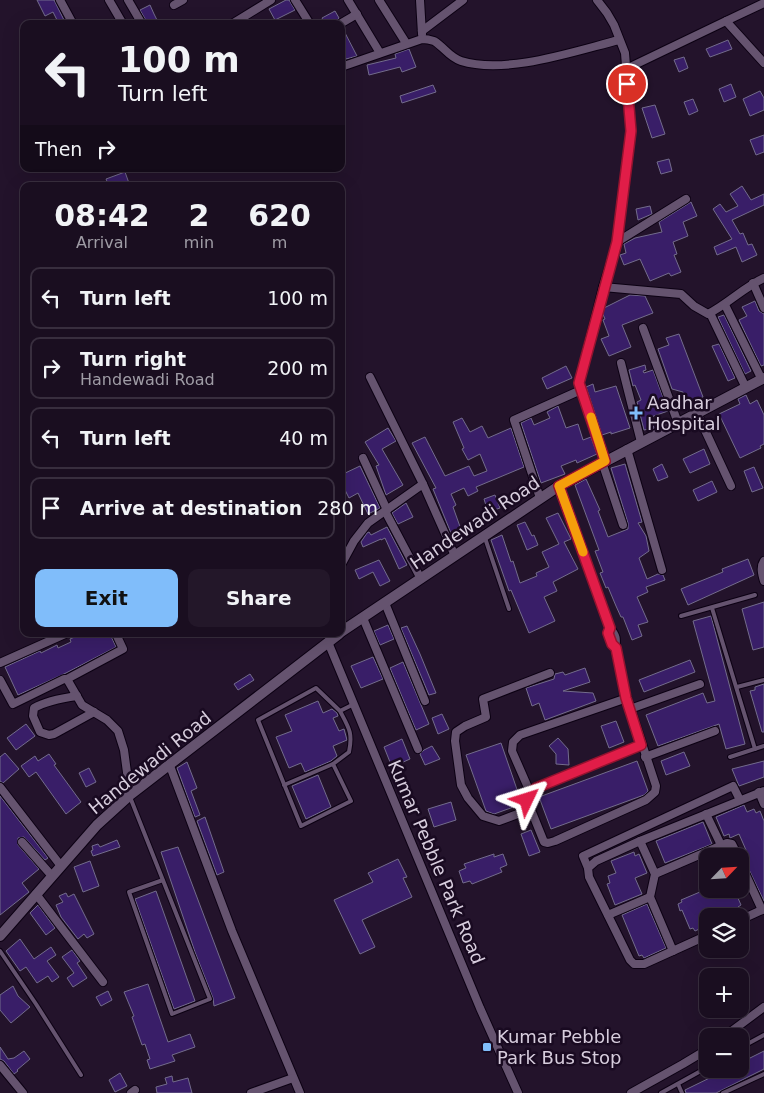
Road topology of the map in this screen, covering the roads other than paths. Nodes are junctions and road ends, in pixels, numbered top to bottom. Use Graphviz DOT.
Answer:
graph roads {
  1 [pos="60,0"];
  2 [pos="109,0"];
  3 [pos="128,0"];
  4 [pos="183,0"];
  5 [pos="271,0"];
  6 [pos="294,0"];
  7 [pos="348,0"];
  8 [pos="379,0"];
  9 [pos="428,0"];
  10 [pos="463,0"];
  11 [pos="597,0"];
  12 [pos="421,3"];
  13 [pos="764,3"];
  14 [pos="174,5"];
  15 [pos="357,14"];
  16 [pos="71,20"];
  17 [pos="121,20"];
  18 [pos="140,20"];
  19 [pos="238,20"];
  20 [pos="307,20"];
  21 [pos="345,21"];
  22 [pos="726,21"];
  23 [pos="422,35"];
  24 [pos="619,40"];
  25 [pos="406,43"];
  26 [pos="380,53"];
  27 [pos="764,63"];
  28 [pos="345,66"];
  29 [pos="626,69"];
  30 [pos="686,199"];
  31 [pos="617,242"];
  32 [pos="764,278"];
  33 [pos="753,283"];
  34 [pos="604,287"];
  35 [pos="725,305"];
  36 [pos="764,308"];
  37 [pos="710,313"];
  38 [pos="642,328"];
  39 [pos="621,362"];
  40 [pos="370,377"];
  41 [pos="763,379"];
  42 [pos="746,388"];
  43 [pos="581,390"];
  44 [pos="697,413"];
  45 [pos="678,423"];
  46 [pos="641,442"];
  47 [pos="627,449"];
  48 [pos="363,458"];
  49 [pos="603,462"];
  50 [pos="422,484"];
  51 [pos="559,486"];
  52 [pos="731,486"];
  53 [pos="540,498"];
  54 [pos="386,510"];
  55 [pos="623,525"];
  56 [pos="484,535"];
  57 [pos="455,556"];
  58 [pos="345,558"];
  59 [pos="764,561"];
  60 [pos="662,570"];
  61 [pos="421,579"];
  62 [pos="764,581"];
  63 [pos="755,595"];
  64 [pos="386,603"];
  65 [pos="712,608"];
  66 [pos="509,609"];
  67 [pos="681,616"];
  68 [pos="363,618"];
  69 [pos="345,630"];
  70 [pos="58,637"];
  71 [pos="117,637"];
  72 [pos="335,637"];
  73 [pos="328,642"];
  74 [pos="0,663"];
  75 [pos="550,673"];
  76 [pos="68,679"];
  77 [pos="0,680"];
  78 [pos="764,680"];
  79 [pos="700,684"];
  80 [pos="736,687"];
  81 [pos="77,696"];
  82 [pos="626,698"];
  83 [pos="425,701"];
  84 [pos="354,704"];
  85 [pos="630,710"];
  86 [pos="340,711"];
  87 [pos="94,712"];
  88 [pos="715,731"];
  89 [pos="641,745"];
  90 [pos="764,746"];
  91 [pos="418,749"];
  92 [pos="755,749"];
  93 [pos="645,757"];
  94 [pos="730,757"];
  95 [pos="333,764"];
  96 [pos="170,766"];
  97 [pos="284,785"];
  98 [pos="0,787"];
  99 [pos="530,792"];
  100 [pos="761,792"];
  101 [pos="130,796"];
  102 [pos="740,800"];
  103 [pos="764,804"];
  104 [pos="531,809"];
  105 [pos="706,814"];
  106 [pos="640,841"];
  107 [pos="22,842"];
  108 [pos="721,845"];
  109 [pos="734,848"];
  110 [pos="61,866"];
  111 [pos="588,868"];
  112 [pos="655,874"];
  113 [pos="52,876"];
  114 [pos="163,880"];
  115 [pos="749,880"];
  116 [pos="36,894"];
  117 [pos="650,897"];
  118 [pos="763,909"];
  119 [pos="608,915"];
  120 [pos="749,916"];
  121 [pos="0,936"];
  122 [pos="699,939"];
  123 [pos="0,951"];
  124 [pos="673,951"];
  125 [pos="103,982"];
  126 [pos="764,1007"];
  127 [pos="736,1028"];
  128 [pos="764,1035"];
  129 [pos="749,1043"];
  130 [pos="699,1054"];
  131 [pos="0,1065"];
  132 [pos="699,1072"];
  133 [pos="764,1074"];
  134 [pos="81,1075"];
  135 [pos="293,1078"];
  136 [pos="678,1084"];
  137 [pos="641,1091"];
  138 [pos="23,1093"];
  139 [pos="251,1093"];
  140 [pos="300,1093"];
  141 [pos="518,1093"];
  142 [pos="631,1093"];
  143 [pos="661,1093"];
  144 [pos="682,1093"];
  145 [pos="723,1093"];
  1 -- 16 [label="street"];
  2 -- 17 [label="street"];
  3 -- 18 [label="street"];
  4 -- 14 [label="street"];
  5 -- 19 [label="street"];
  6 -- 20 [label="street"];
  7 -- 15 [label="street"];
  8 -- 25 [label="street"];
  9 -- 12 [label="street"];
  10 -- 23 [label="street"];
  11 -- 24 [label="street"];
  12 -- 23 [label="street"];
  13 -- 22 [label="street"];
  15 -- 21 [label="street"];
  15 -- 26 [label="street"];
  22 -- 27 [label="street"];
  22 -- 29 [label="street"];
  23 -- 24 [label="street"];
  23 -- 25 [label="street"];
  24 -- 29 [label="street"];
  25 -- 26 [label="street"];
  26 -- 28 [label="street"];
  29 -- 31 [label="street"];
  30 -- 31 [label="street"];
  31 -- 34 [label="street"];
  32 -- 33 [label="street"];
  33 -- 35 [label="street"];
  33 -- 36 [label="street"];
  34 -- 37 [label="street"];
  34 -- 43 [label="street"];
  35 -- 37 [label="street"];
  35 -- 41 [label="street"];
  37 -- 42 [label="street"];
  38 -- 45 [label="street"];
  39 -- 46 [label="street"];
  40 -- 50 [label="street"];
  41 -- 42 [label="main road, Handewadi Road"];
  42 -- 44 [label="main road, Handewadi Road"];
  43 -- 49 [label="street"];
  43 -- 53 [label="street"];
  44 -- 45 [label="main road, Handewadi Road"];
  44 -- 52 [label="street"];
  45 -- 46 [label="main road, Handewadi Road"];
  46 -- 47 [label="main road, Handewadi Road"];
  47 -- 49 [label="main road, Handewadi Road"];
  47 -- 60 [label="street"];
  48 -- 54 [label="street"];
  49 -- 51 [label="main road, Handewadi Road"];
  49 -- 55 [label="street"];
  50 -- 54 [label="street"];
  50 -- 57 [label="street"];
  51 -- 53 [label="main road, Handewadi Road"];
  51 -- 82 [label="street"];
  53 -- 56 [label="main road, Handewadi Road"];
  54 -- 58 [label="street"];
  54 -- 61 [label="street"];
  56 -- 57 [label="main road, Handewadi Road"];
  56 -- 66 [label="lane"];
  57 -- 61 [label="main road, Handewadi Road"];
  59 -- 62 [label="street"];
  61 -- 64 [label="main road, Handewadi Road"];
  63 -- 65 [label="lane"];
  64 -- 68 [label="main road, Handewadi Road"];
  64 -- 83 [label="street"];
  65 -- 67 [label="lane"];
  65 -- 80 [label="lane"];
  68 -- 69 [label="main road, Handewadi Road"];
  68 -- 91 [label="street"];
  70 -- 74 [label="street"];
  71 -- 76 [label="street"];
  72 -- 73 [label="main road, Handewadi Road"];
  73 -- 84 [label="street, Kumar Pebble Park Road"];
  73 -- 96 [label="main road, Handewadi Road"];
  75 -- 104 [label="street"];
  76 -- 77 [label="street"];
  76 -- 81 [label="street"];
  78 -- 80 [label="lane"];
  79 -- 85 [label="street"];
  80 -- 92 [label="lane"];
  81 -- 87 [label="street"];
  81 -- 87 [label="street"];
  82 -- 85 [label="street"];
  82 -- 99 [label="street"];
  84 -- 86 [label="lane"];
  84 -- 141 [label="street, Kumar Pebble Park Road"];
  85 -- 89 [label="street"];
  86 -- 95 [label="lane"];
  86 -- 97 [label="lane"];
  87 -- 101 [label="street"];
  88 -- 93 [label="street"];
  89 -- 93 [label="street"];
  89 -- 99 [label="street"];
  90 -- 92 [label="lane"];
  92 -- 94 [label="lane"];
  93 -- 104 [label="street"];
  95 -- 97 [label="lane"];
  95 -- 97 [label="lane"];
  96 -- 101 [label="main road, Handewadi Road"];
  96 -- 135 [label="street"];
  98 -- 110 [label="street"];
  99 -- 104 [label="street"];
  100 -- 102 [label="street"];
  100 -- 103 [label="street"];
  101 -- 110 [label="main road, Handewadi Road"];
  101 -- 114 [label="lane"];
  102 -- 105 [label="street"];
  102 -- 111 [label="street"];
  105 -- 106 [label="street"];
  105 -- 108 [label="street"];
  106 -- 111 [label="street"];
  106 -- 112 [label="street"];
  107 -- 113 [label="street"];
  108 -- 109 [label="street"];
  108 -- 112 [label="street"];
  110 -- 113 [label="main road, Handewadi Road"];
  111 -- 119 [label="street"];
  112 -- 117 [label="street"];
  113 -- 116 [label="main road, Handewadi Road"];
  114 -- 114 [label="lane"];
  115 -- 118 [label="street"];
  116 -- 121 [label="main road, Handewadi Road"];
  116 -- 125 [label="street"];
  117 -- 119 [label="street"];
  117 -- 124 [label="street"];
  118 -- 120 [label="street"];
  119 -- 124 [label="street"];
  122 -- 124 [label="street"];
  123 -- 134 [label="lane"];
  126 -- 127 [label="street"];
  128 -- 129 [label="lane"];
  130 -- 137 [label="street"];
  131 -- 138 [label="street"];
  132 -- 136 [label="lane"];
  133 -- 145 [label="lane"];
  135 -- 139 [label="street"];
  135 -- 140 [label="street"];
  136 -- 143 [label="lane"];
  136 -- 144 [label="lane"];
  137 -- 142 [label="street"];
}
